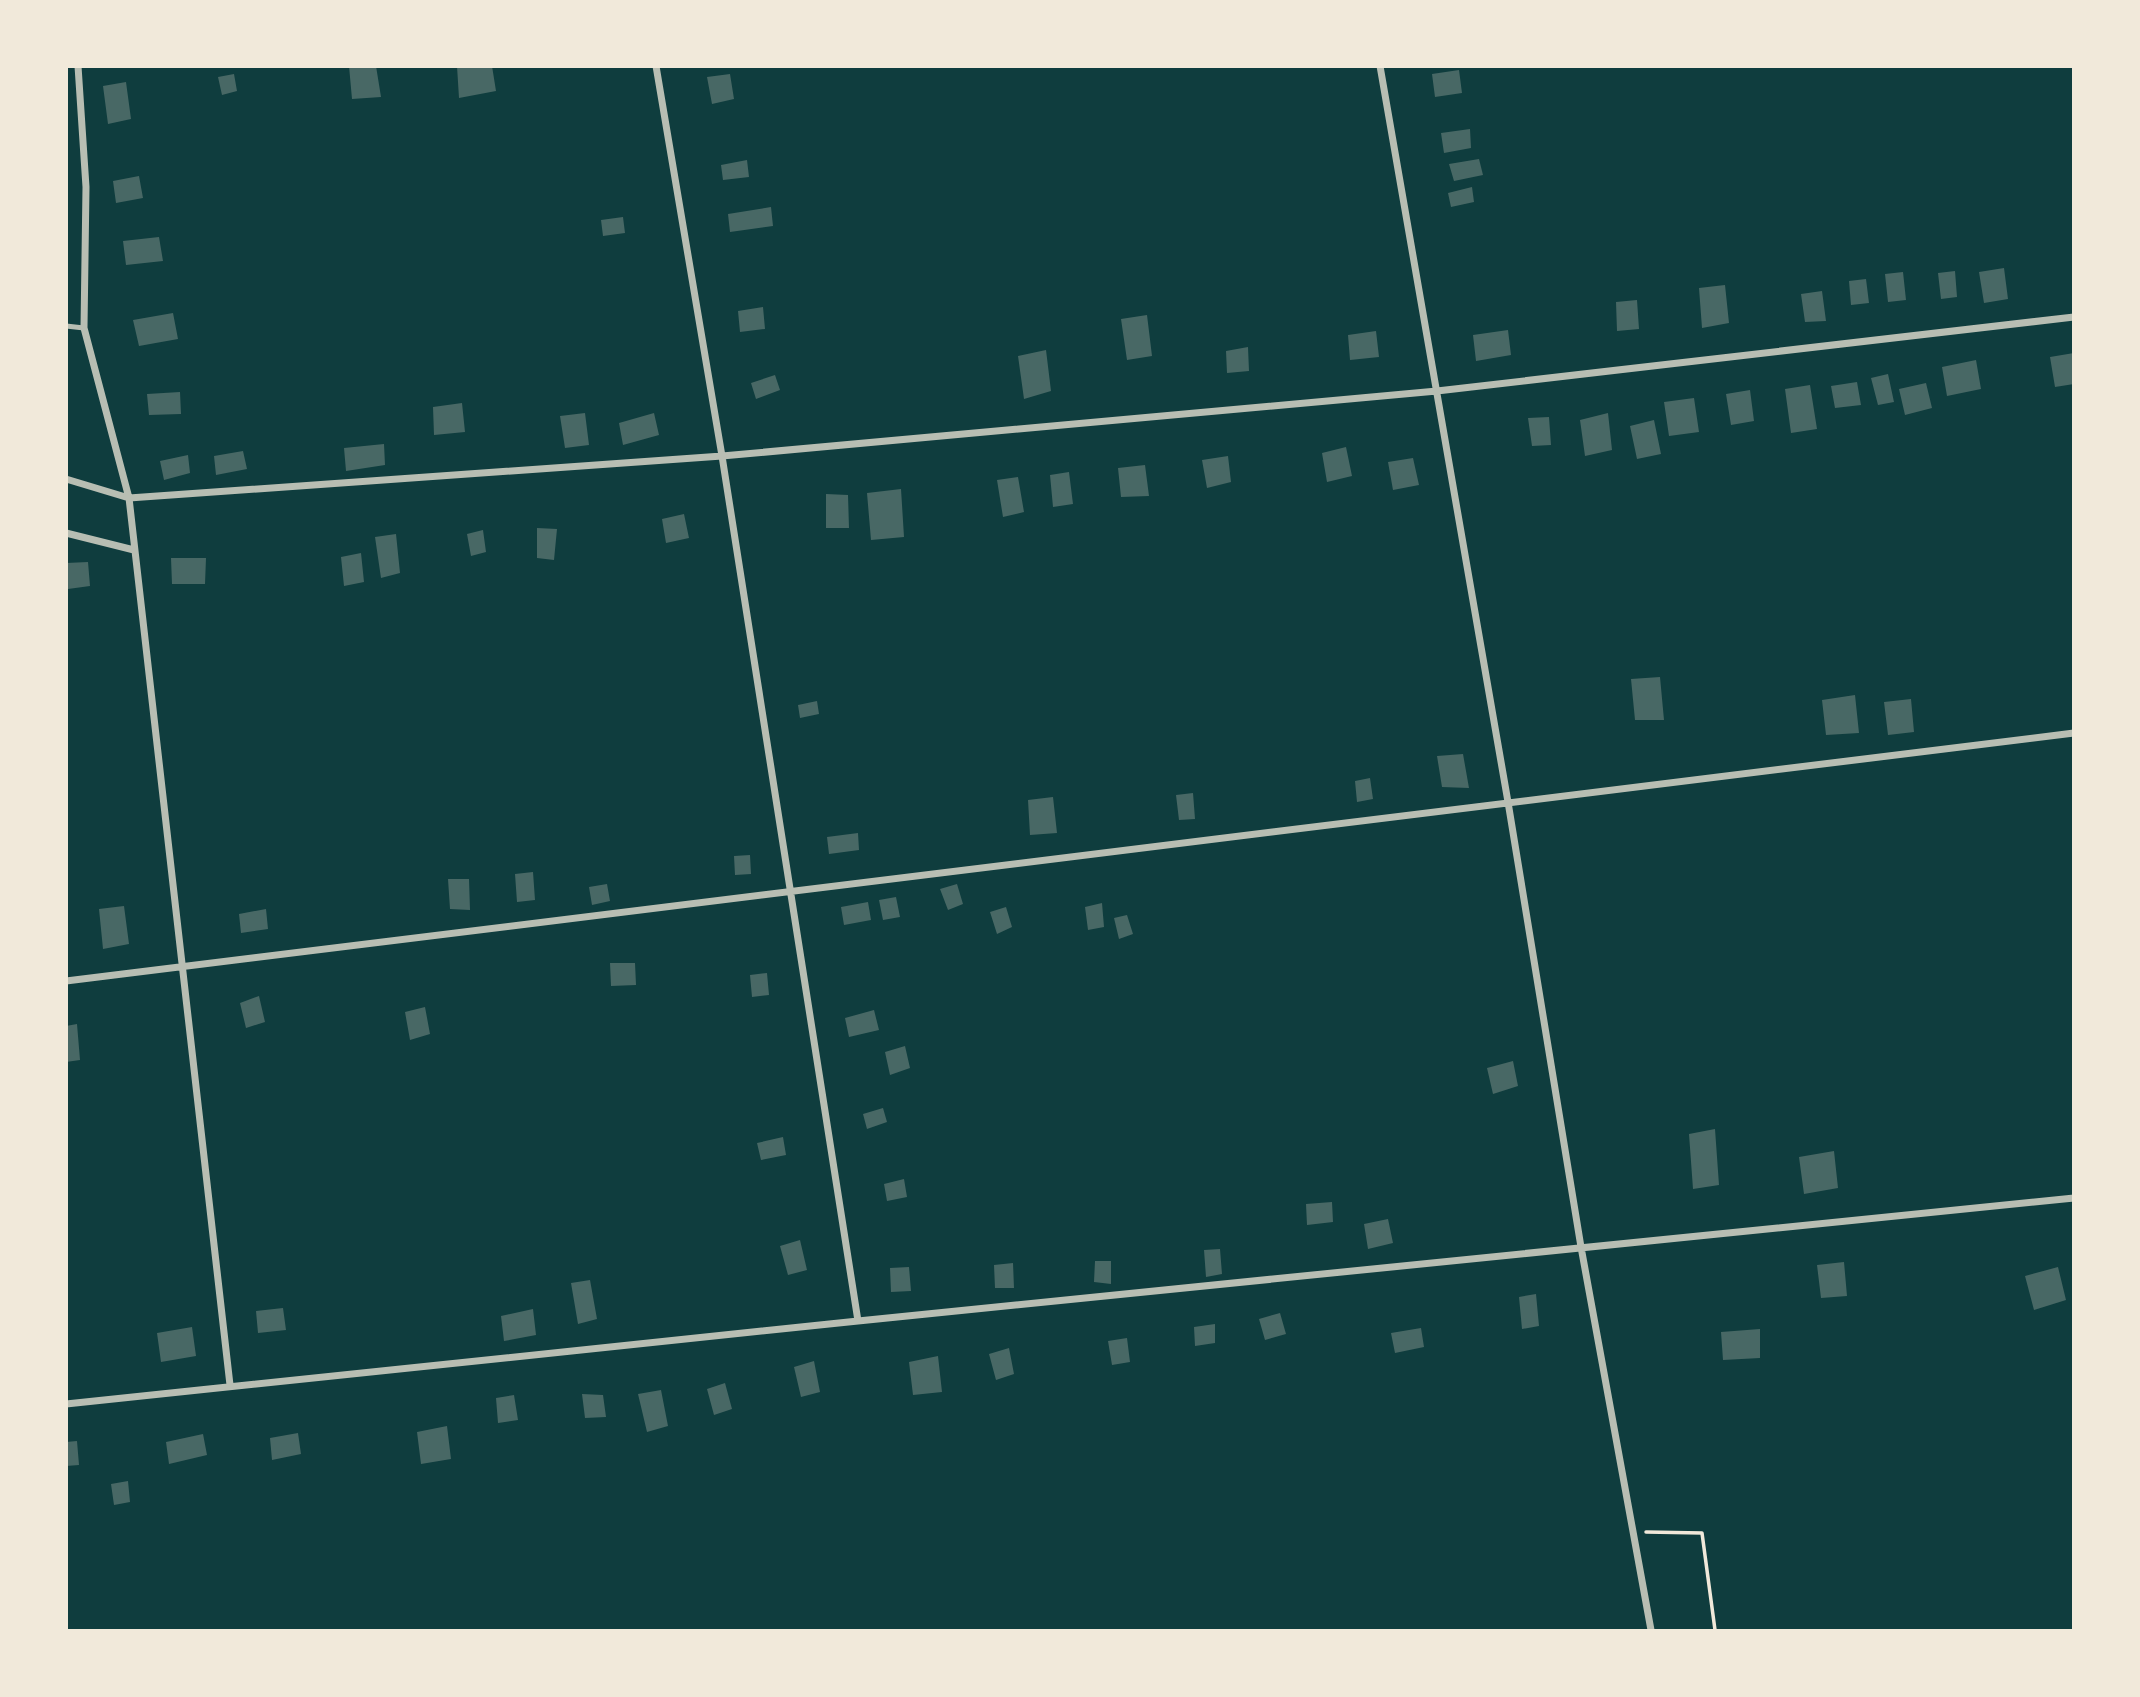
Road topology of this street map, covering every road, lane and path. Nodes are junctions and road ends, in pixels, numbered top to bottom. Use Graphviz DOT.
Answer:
graph roads {
  1 [pos="78,66"];
  2 [pos="656,66"];
  3 [pos="1380,66"];
  4 [pos="2074,317"];
  5 [pos="66,326"];
  6 [pos="84,328"];
  7 [pos="1437,391"];
  8 [pos="722,456"];
  9 [pos="66,479"];
  10 [pos="129,498"];
  11 [pos="66,533"];
  12 [pos="134,550"];
  13 [pos="2074,733"];
  14 [pos="1508,802"];
  15 [pos="790,891"];
  16 [pos="183,966"];
  17 [pos="66,981"];
  18 [pos="2074,1198"];
  19 [pos="1581,1247"];
  20 [pos="859,1321"];
  21 [pos="230,1385"];
  22 [pos="66,1404"];
  23 [pos="1633,1532"];
  24 [pos="1651,1630"];
  25 [pos="1715,1630"];
  1 -- 6 [label="street"];
  2 -- 8 [label="street"];
  3 -- 7 [label="street"];
  4 -- 7 [label="street"];
  5 -- 6 [label="lane"];
  6 -- 10 [label="street"];
  7 -- 8 [label="street"];
  7 -- 14 [label="street"];
  8 -- 10 [label="street"];
  8 -- 15 [label="street"];
  9 -- 10 [label="street"];
  10 -- 12 [label="street"];
  11 -- 12 [label="street"];
  12 -- 16 [label="street"];
  13 -- 14 [label="street"];
  14 -- 15 [label="street"];
  14 -- 19 [label="street"];
  15 -- 16 [label="street"];
  15 -- 20 [label="street"];
  16 -- 17 [label="street"];
  16 -- 21 [label="street"];
  18 -- 19 [label="street"];
  19 -- 20 [label="street"];
  19 -- 23 [label="street"];
  20 -- 21 [label="street"];
  21 -- 22 [label="street"];
  23 -- 24 [label="street"];
  23 -- 25 [label="path"];
}
